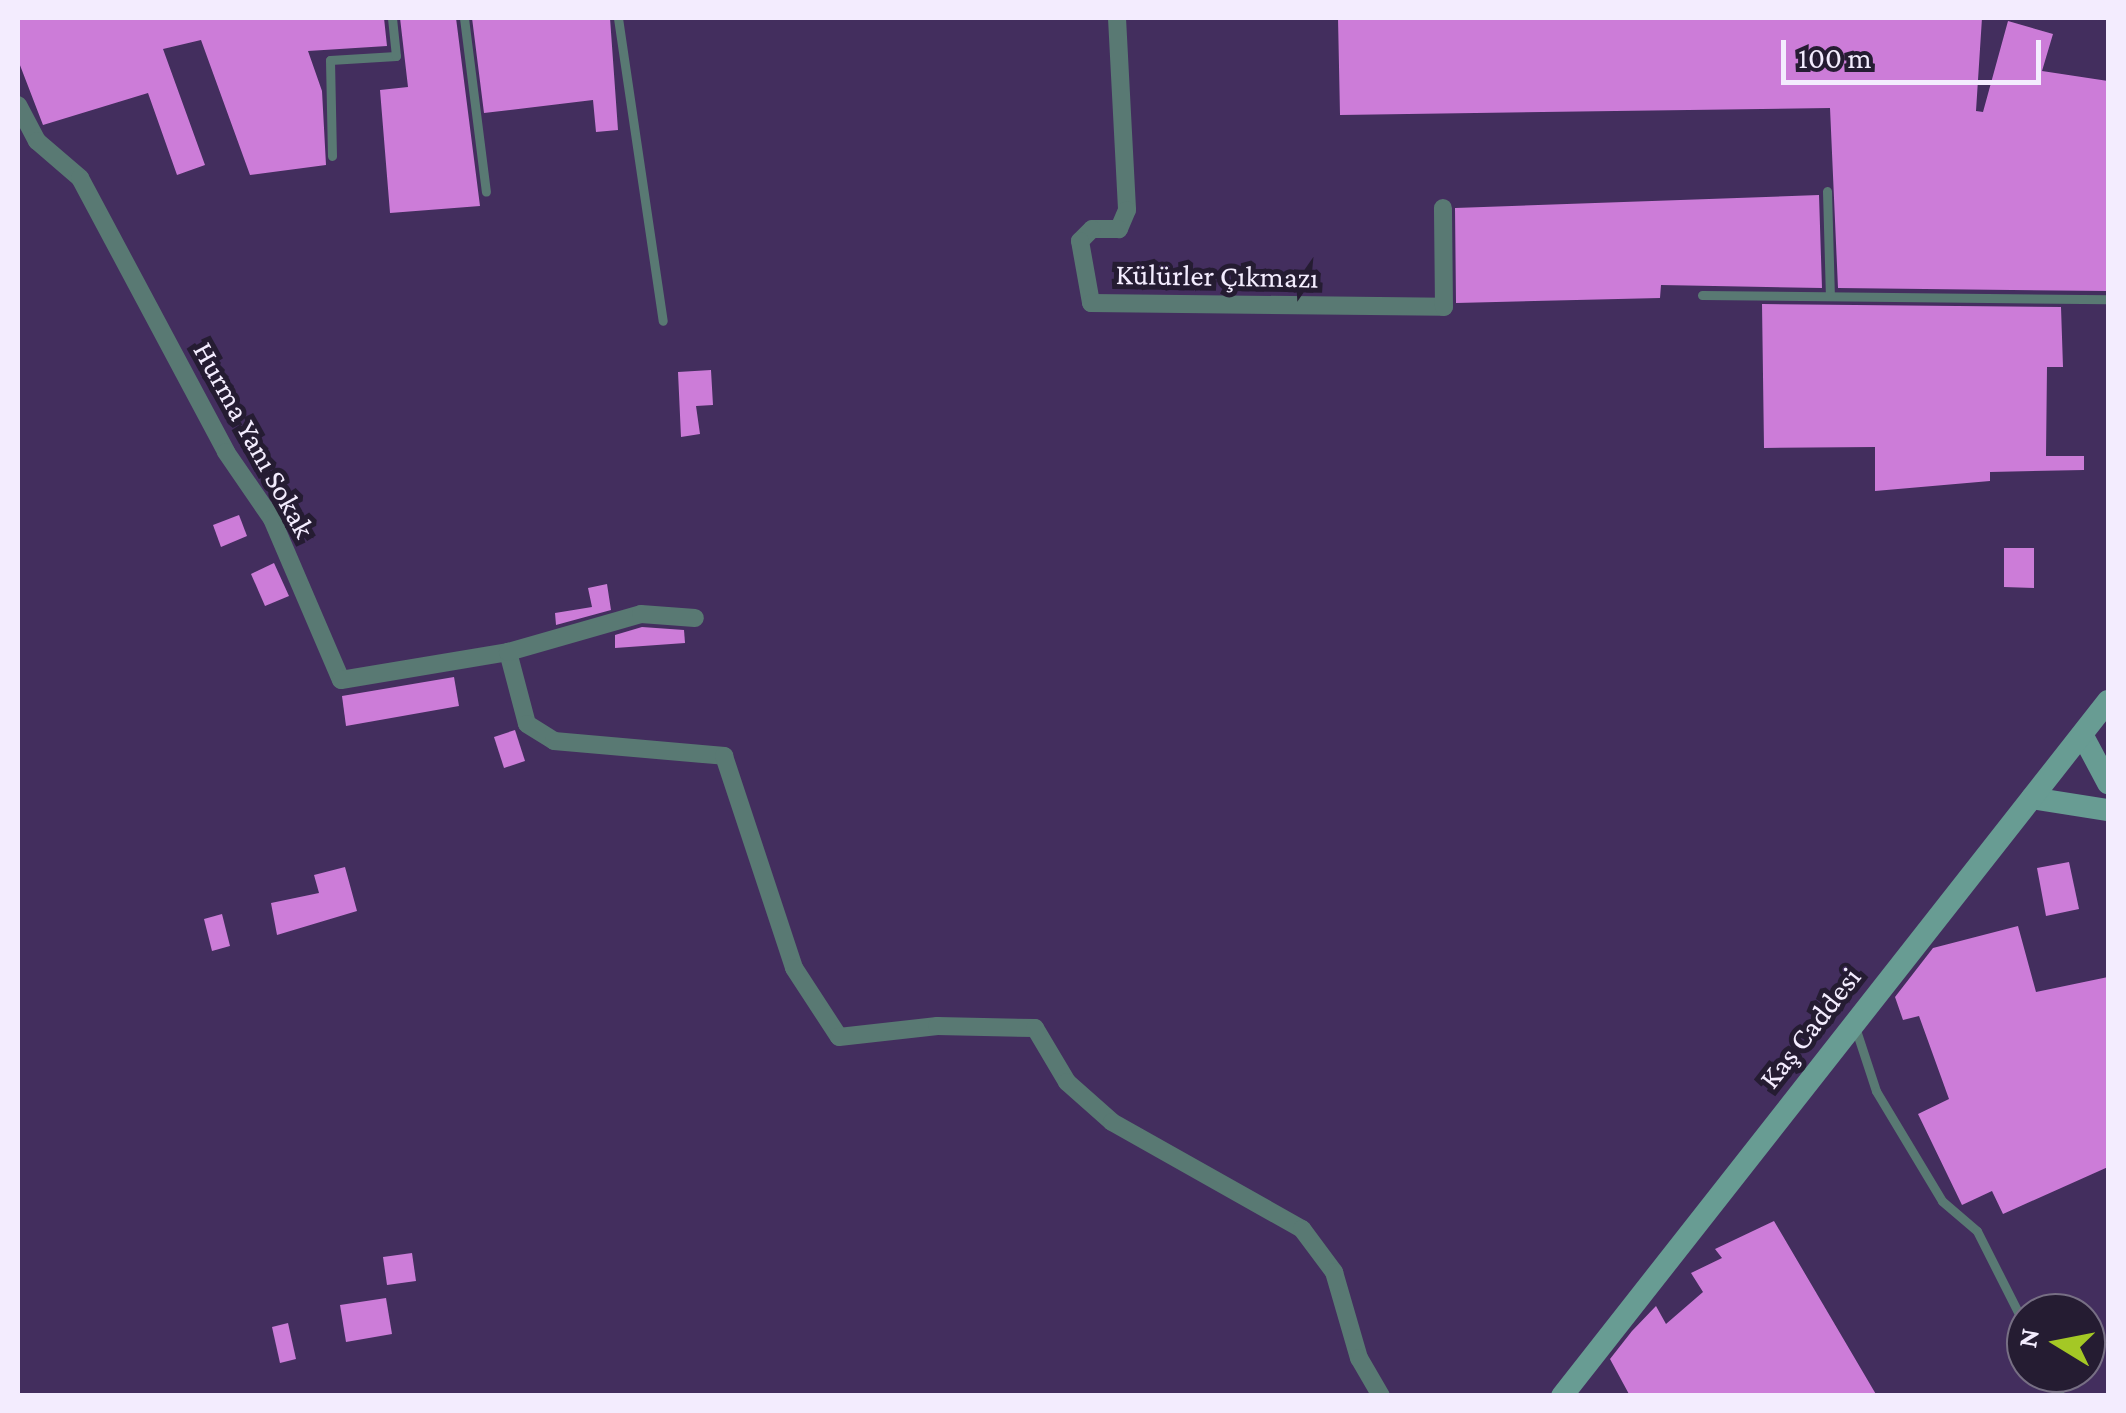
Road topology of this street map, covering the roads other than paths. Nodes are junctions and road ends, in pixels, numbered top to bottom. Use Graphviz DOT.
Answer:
graph roads {
  1 [pos="392,18"];
  2 [pos="464,18"];
  3 [pos="618,18"];
  4 [pos="1117,18"];
  5 [pos="18,105"];
  6 [pos="332,156"];
  7 [pos="1827,190"];
  8 [pos="486,192"];
  9 [pos="1443,208"];
  10 [pos="1702,295"];
  11 [pos="1830,296"];
  12 [pos="2108,299"];
  13 [pos="663,320"];
  14 [pos="694,618"];
  15 [pos="508,652"];
  16 [pos="2108,701"];
  17 [pos="2085,740"];
  18 [pos="2108,784"];
  19 [pos="2032,798"];
  20 [pos="2108,810"];
  21 [pos="1853,1021"];
  22 [pos="2008,1293"];
  23 [pos="1381,1396"];
  24 [pos="1562,1396"];
  1 -- 6 [label="lane"];
  2 -- 8 [label="lane"];
  3 -- 13 [label="lane"];
  4 -- 9 [label="street, Külürler Çıkmazı"];
  5 -- 15 [label="street, Hurma Yanı Sokak"];
  7 -- 11 [label="lane"];
  10 -- 11 [label="lane"];
  11 -- 12 [label="lane"];
  14 -- 15 [label="street"];
  15 -- 23 [label="street"];
  16 -- 17 [label="street, Kaş Caddesi"];
  17 -- 18 [label="street"];
  17 -- 19 [label="street, Kaş Caddesi"];
  19 -- 20 [label="street"];
  19 -- 21 [label="street, Kaş Caddesi"];
  21 -- 22 [label="lane"];
  21 -- 24 [label="street, Kaş Caddesi"];
}
